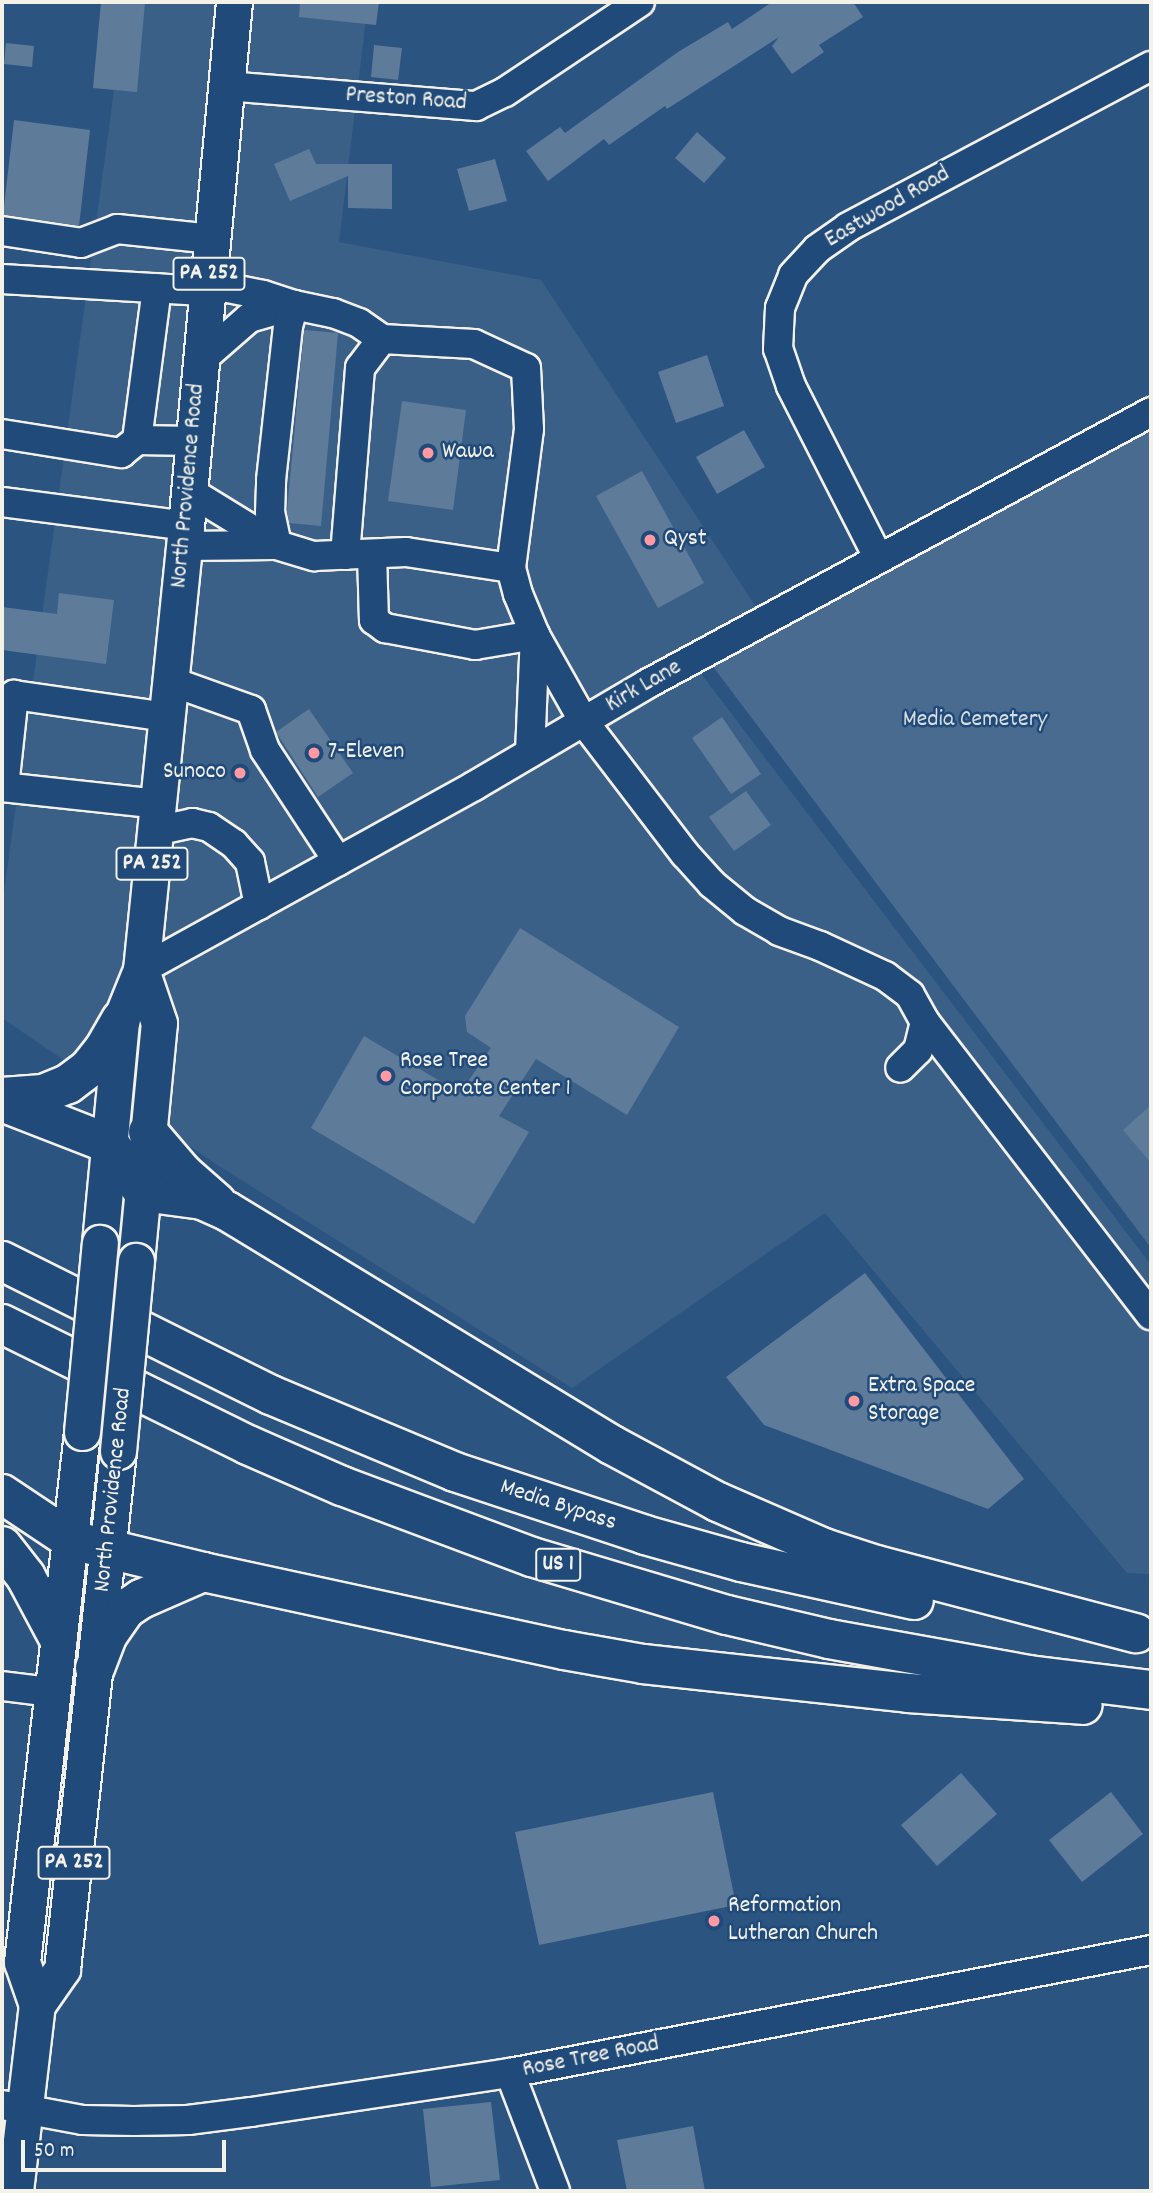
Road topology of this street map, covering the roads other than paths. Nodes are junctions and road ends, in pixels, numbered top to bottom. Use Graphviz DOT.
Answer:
graph roads {
  1 [pos="234,2"];
  2 [pos="640,2"];
  3 [pos="1151,66"];
  4 [pos="226,86"];
  5 [pos="2,231"];
  6 [pos="212,239"];
  7 [pos="2,278"];
  8 [pos="208,287"];
  9 [pos="157,288"];
  10 [pos="295,306"];
  11 [pos="382,339"];
  12 [pos="201,360"];
  13 [pos="1151,412"];
  14 [pos="2,434"];
  15 [pos="137,440"];
  16 [pos="194,441"];
  17 [pos="189,491"];
  18 [pos="2,502"];
  19 [pos="185,536"];
  20 [pos="277,545"];
  21 [pos="358,554"];
  22 [pos="878,557"];
  23 [pos="511,568"];
  24 [pos="535,635"];
  25 [pos="170,681"];
  26 [pos="167,717"];
  27 [pos="584,722"];
  28 [pos="530,753"];
  29 [pos="3,787"];
  30 [pos="157,818"];
  31 [pos="338,861"];
  32 [pos="259,905"];
  33 [pos="141,970"];
  34 [pos="121,1019"];
  35 [pos="925,1022"];
  36 [pos="900,1068"];
  37 [pos="2,1100"];
  38 [pos="148,1132"];
  39 [pos="110,1144"];
  40 [pos="143,1192"];
  41 [pos="105,1194"];
  42 [pos="227,1211"];
  43 [pos="2,1261"];
  44 [pos="1151,1315"];
  45 [pos="2,1324"];
  46 [pos="2,1494"];
  47 [pos="71,1540"];
  48 [pos="2,1546"];
  49 [pos="108,1548"];
  50 [pos="203,1572"];
  51 [pos="1144,1634"];
  52 [pos="58,1637"];
  53 [pos="95,1668"];
  54 [pos="2,1686"];
  55 [pos="1151,1690"];
  56 [pos="50,1692"];
  57 [pos="1151,1704"];
  58 [pos="1151,1950"];
  59 [pos="12,1954"];
  60 [pos="37,2005"];
  61 [pos="510,2073"];
  62 [pos="13,2108"];
  63 [pos="15,2191"];
  64 [pos="555,2191"];
  1 -- 4 [label="main road, North Providence Road / PA 252"];
  2 -- 4 [label="street, Preston Road"];
  3 -- 22 [label="street, Eastwood Road"];
  4 -- 6 [label="main road, North Providence Road / PA 252"];
  5 -- 6 [label="street"];
  6 -- 8 [label="main road, North Providence Road / PA 252"];
  7 -- 9 [label="street"];
  8 -- 9 [label="street"];
  8 -- 10 [label="street"];
  8 -- 12 [label="main road, North Providence Road / PA 252"];
  9 -- 15 [label="street"];
  10 -- 11 [label="street"];
  10 -- 12 [label="street"];
  10 -- 20 [label="street"];
  11 -- 21 [label="street"];
  11 -- 23 [label="street"];
  12 -- 16 [label="main road, North Providence Road / PA 252"];
  13 -- 22 [label="street, Kirk Lane"];
  14 -- 15 [label="street"];
  15 -- 16 [label="street"];
  16 -- 17 [label="main road, North Providence Road / PA 252"];
  17 -- 19 [label="main road, North Providence Road / PA 252"];
  17 -- 20 [label="street"];
  18 -- 19 [label="street"];
  19 -- 20 [label="street"];
  19 -- 25 [label="main road, North Providence Road / PA 252"];
  20 -- 21 [label="street"];
  21 -- 23 [label="street"];
  21 -- 24 [label="street"];
  22 -- 27 [label="street, Kirk Lane"];
  23 -- 24 [label="street"];
  24 -- 27 [label="street"];
  24 -- 28 [label="street"];
  25 -- 26 [label="main road, North Providence Road / PA 252"];
  25 -- 31 [label="street"];
  26 -- 29 [label="street"];
  26 -- 30 [label="main road, North Providence Road / PA 252"];
  27 -- 28 [label="street, Kirk Lane"];
  27 -- 35 [label="street"];
  28 -- 31 [label="street, Kirk Lane"];
  29 -- 30 [label="street"];
  30 -- 32 [label="street"];
  30 -- 33 [label="main road, North Providence Road / PA 252"];
  31 -- 32 [label="street, Kirk Lane"];
  32 -- 33 [label="street, Kirk Lane"];
  33 -- 34 [label="main road, North Providence Road / PA 252"];
  33 -- 38 [label="main road, North Providence Road / PA 252"];
  34 -- 37 [label="highway"];
  34 -- 39 [label="main road, North Providence Road / PA 252"];
  35 -- 36 [label="street"];
  35 -- 44 [label="street"];
  37 -- 39 [label="highway"];
  38 -- 40 [label="main road, North Providence Road / PA 252"];
  38 -- 42 [label="highway"];
  39 -- 40 [label="highway"];
  39 -- 41 [label="main road, North Providence Road / PA 252"];
  40 -- 41 [label="main road"];
  40 -- 42 [label="highway"];
  40 -- 49 [label="main road, North Providence Road / PA 252, bridge"];
  41 -- 47 [label="main road, North Providence Road / PA 252, bridge"];
  42 -- 51 [label="highway"];
  43 -- 51 [label="highway, Media Bypass / US 1"];
  45 -- 55 [label="highway, US 1"];
  46 -- 47 [label="highway"];
  47 -- 49 [label="highway"];
  47 -- 52 [label="main road, North Providence Road / PA 252"];
  48 -- 52 [label="highway"];
  49 -- 50 [label="highway"];
  49 -- 53 [label="main road, North Providence Road / PA 252"];
  50 -- 53 [label="highway"];
  50 -- 57 [label="highway"];
  52 -- 56 [label="main road, North Providence Road / PA 252"];
  53 -- 60 [label="main road, North Providence Road / PA 252"];
  54 -- 56 [label="street"];
  56 -- 59 [label="main road, North Providence Road / PA 252"];
  58 -- 61 [label="street, Rose Tree Road"];
  59 -- 60 [label="main road, North Providence Road / PA 252"];
  60 -- 62 [label="main road, North Providence Road / PA 252"];
  61 -- 62 [label="street, Rose Tree Road"];
  61 -- 64 [label="street"];
  62 -- 63 [label="main road, North Providence Road / PA 252"];
}
